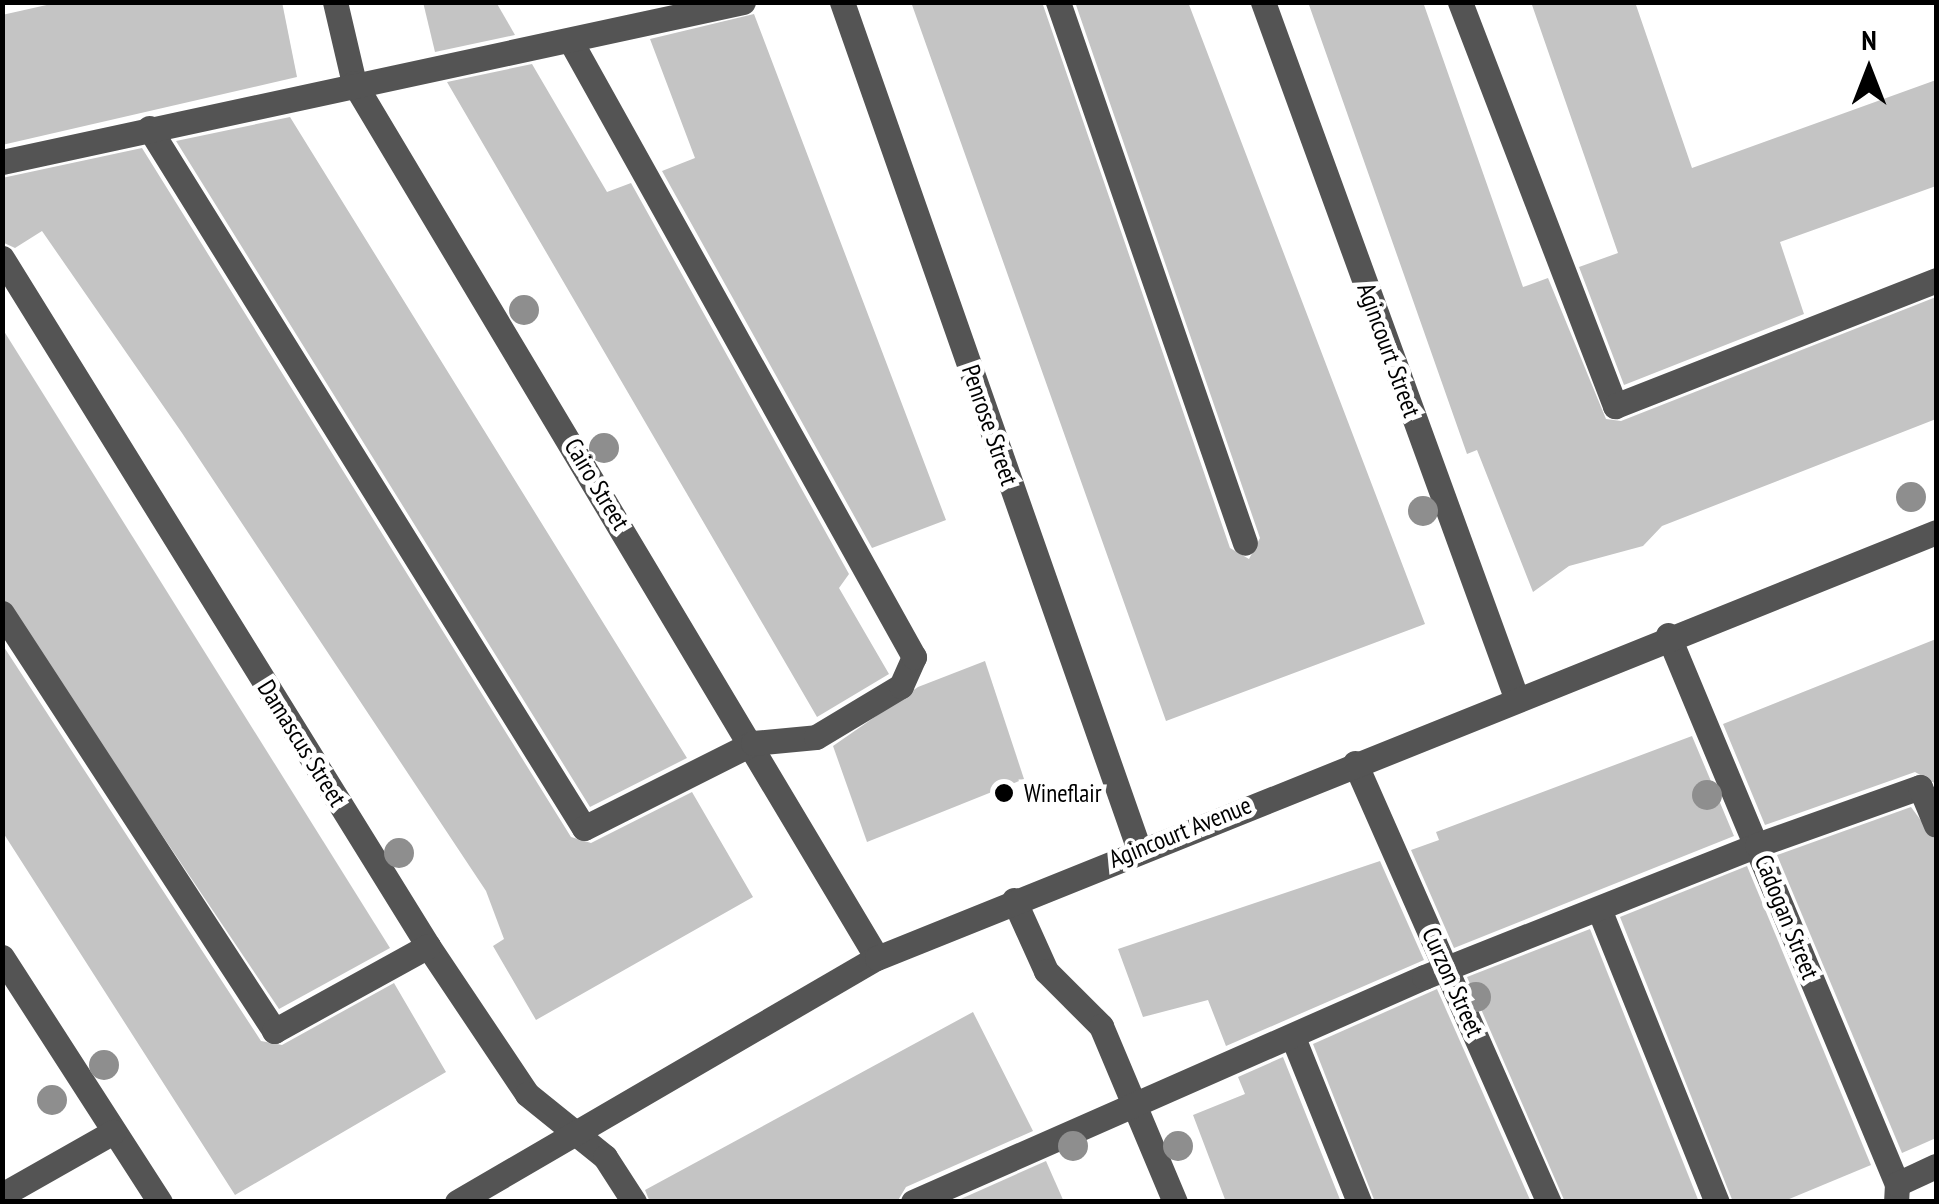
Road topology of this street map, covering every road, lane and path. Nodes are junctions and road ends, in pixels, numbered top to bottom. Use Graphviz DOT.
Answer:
graph roads {
  1 [pos="335,2"];
  2 [pos="742,2"];
  3 [pos="842,2"];
  4 [pos="1058,2"];
  5 [pos="1263,2"];
  6 [pos="1460,2"];
  7 [pos="570,40"];
  8 [pos="354,84"];
  9 [pos="150,128"];
  10 [pos="2,162"];
  11 [pos="2,258"];
  12 [pos="1936,280"];
  13 [pos="1936,532"];
  14 [pos="1245,543"];
  15 [pos="2,613"];
  16 [pos="1668,635"];
  17 [pos="1516,697"];
  18 [pos="754,743"];
  19 [pos="1355,763"];
  20 [pos="1936,825"];
  21 [pos="1758,845"];
  22 [pos="1138,847"];
  23 [pos="1014,900"];
  24 [pos="1599,909"];
  25 [pos="428,946"];
  26 [pos="2,958"];
  27 [pos="877,958"];
  28 [pos="1448,970"];
  29 [pos="1294,1040"];
  30 [pos="1134,1104"];
  31 [pos="113,1132"];
  32 [pos="572,1136"];
  33 [pos="1936,1166"];
  34 [pos="1897,1193"];
  35 [pos="2,1195"];
  36 [pos="160,1202"];
  37 [pos="456,1202"];
  38 [pos="634,1202"];
  39 [pos="914,1202"];
  40 [pos="1175,1202"];
  41 [pos="1359,1202"];
  42 [pos="1549,1202"];
  43 [pos="1716,1202"];
  1 -- 8 [label="street, Cairo Street"];
  2 -- 7 [label="street"];
  3 -- 22 [label="street, Penrose Street"];
  4 -- 14 [label="street"];
  5 -- 17 [label="street, Agincourt Street"];
  6 -- 12 [label="street"];
  7 -- 8 [label="street"];
  7 -- 18 [label="street"];
  8 -- 9 [label="street"];
  8 -- 18 [label="street, Cairo Street"];
  9 -- 10 [label="street"];
  9 -- 18 [label="street"];
  11 -- 25 [label="street, Damascus Street"];
  13 -- 16 [label="street, Agincourt Avenue"];
  15 -- 25 [label="street"];
  16 -- 17 [label="street, Agincourt Avenue"];
  16 -- 21 [label="street, Cadogan Street"];
  17 -- 19 [label="street, Agincourt Avenue"];
  18 -- 27 [label="street, Cairo Street"];
  19 -- 22 [label="street, Agincourt Avenue"];
  19 -- 28 [label="street, Curzon Street"];
  20 -- 21 [label="street"];
  21 -- 24 [label="street"];
  21 -- 34 [label="street, Cadogan Street"];
  22 -- 23 [label="street, Agincourt Avenue"];
  23 -- 27 [label="street, Agincourt Avenue"];
  23 -- 30 [label="street"];
  24 -- 28 [label="street"];
  24 -- 43 [label="street"];
  25 -- 32 [label="street, Damascus Street"];
  26 -- 31 [label="street"];
  27 -- 32 [label="street, Agincourt Avenue"];
  28 -- 29 [label="street"];
  28 -- 42 [label="street, Curzon Street"];
  29 -- 30 [label="street"];
  29 -- 41 [label="street"];
  30 -- 39 [label="street"];
  30 -- 40 [label="street"];
  31 -- 35 [label="street"];
  31 -- 36 [label="street"];
  32 -- 37 [label="street, Agincourt Avenue"];
  32 -- 38 [label="street, Damascus Street"];
  33 -- 34 [label="street"];
}
